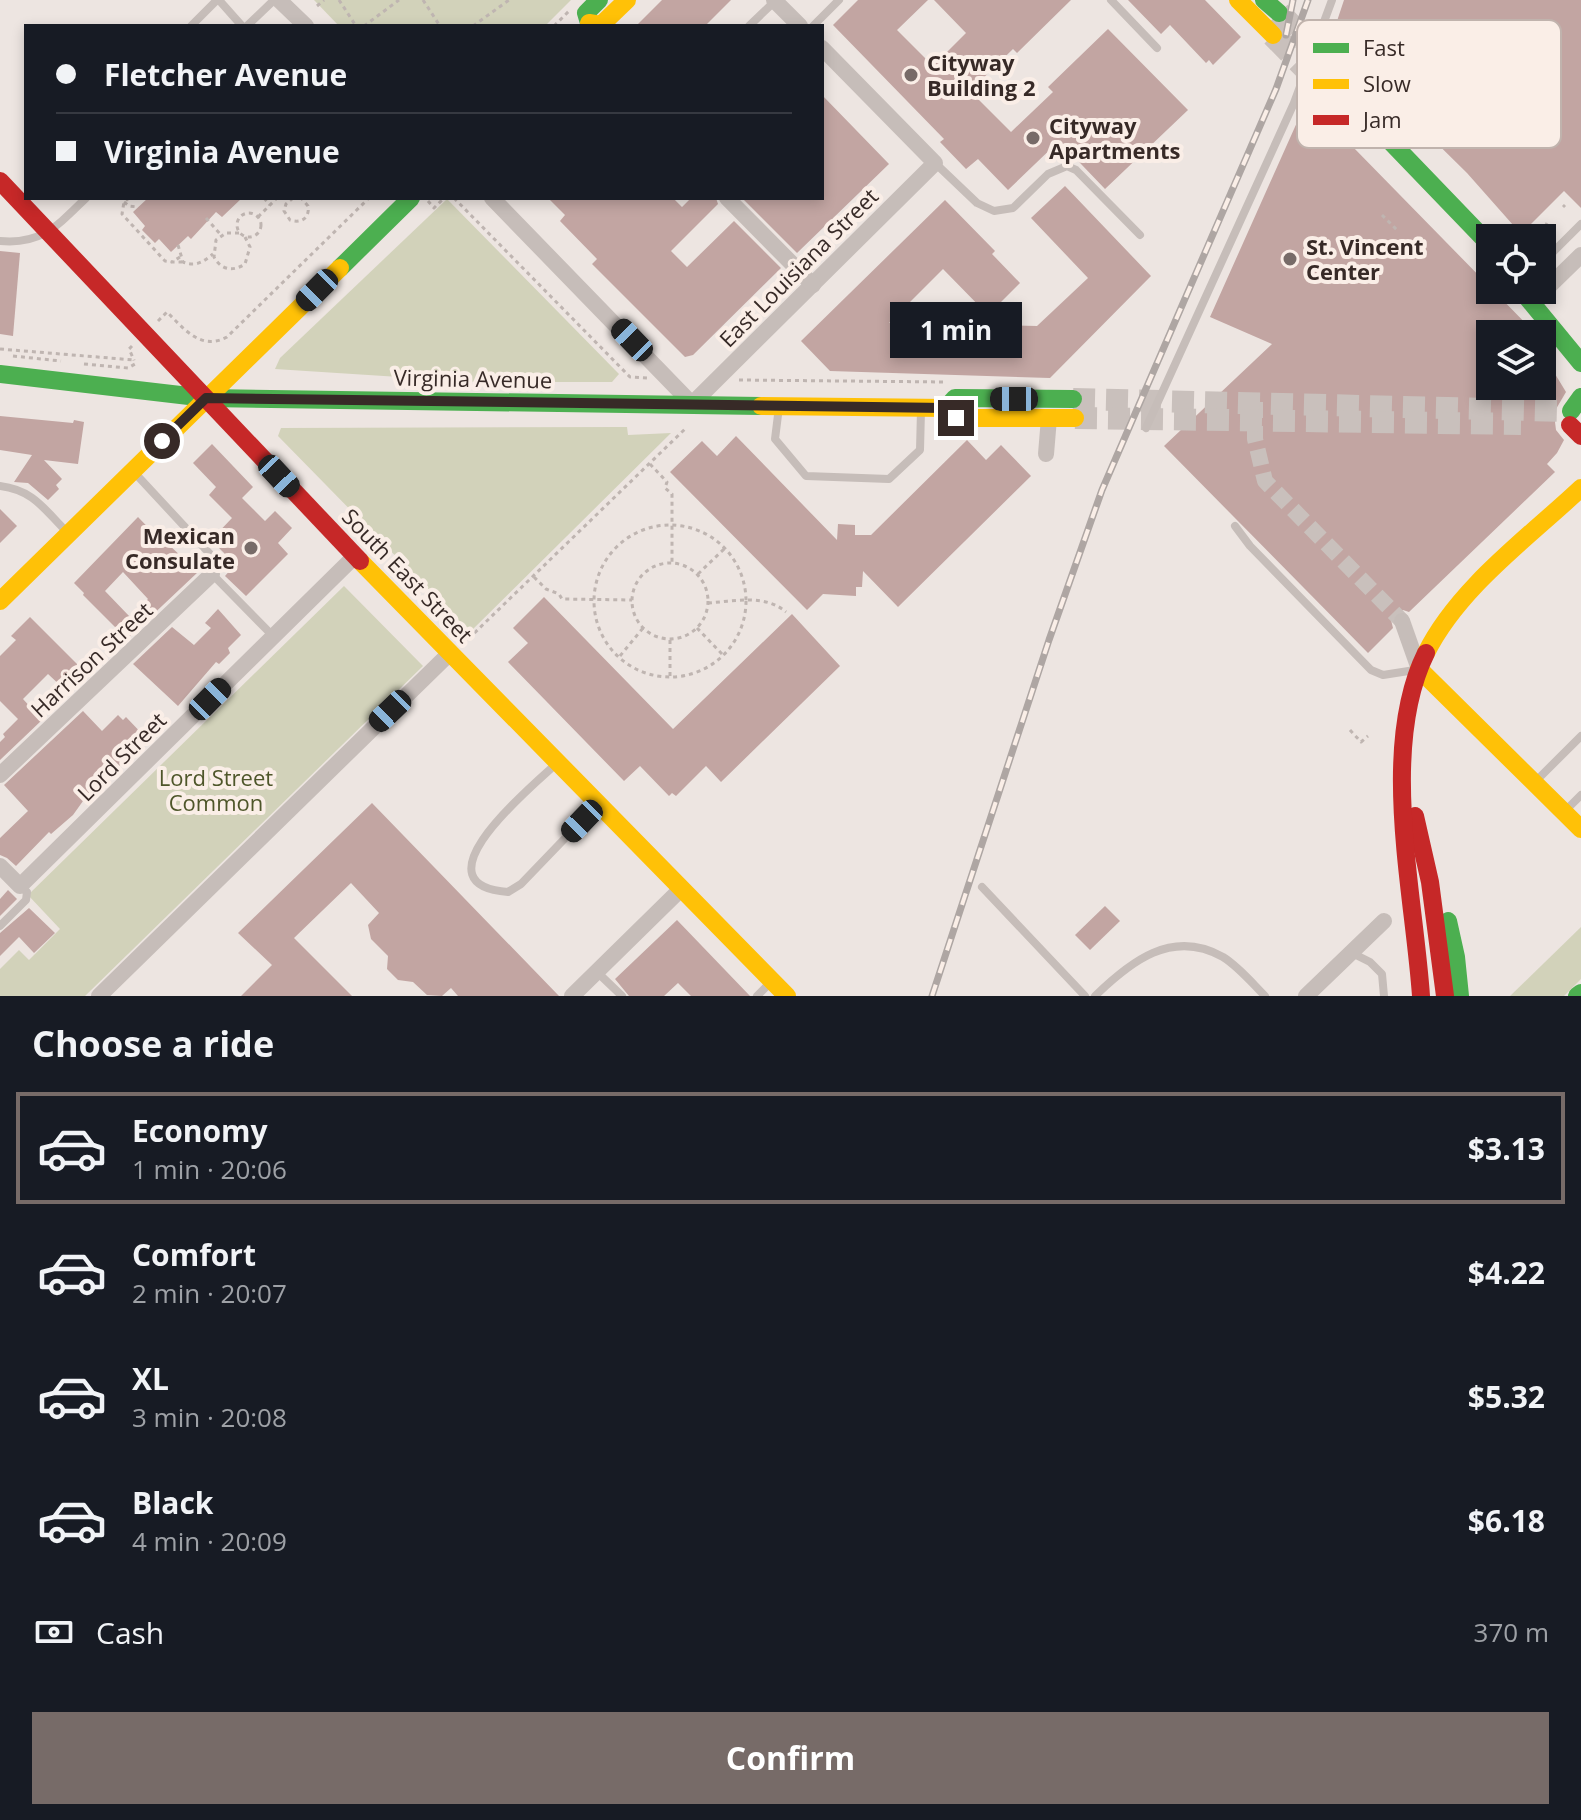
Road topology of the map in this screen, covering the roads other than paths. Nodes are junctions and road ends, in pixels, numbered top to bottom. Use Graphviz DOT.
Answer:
graph roads {
  1 [pos="218,0"];
  2 [pos="277,0"];
  3 [pos="599,0"];
  4 [pos="627,0"];
  5 [pos="775,0"];
  6 [pos="839,0"];
  7 [pos="1111,0"];
  8 [pos="1238,0"];
  9 [pos="1264,0"];
  10 [pos="1332,0"];
  11 [pos="1279,13"];
  12 [pos="1325,20"];
  13 [pos="193,24"];
  14 [pos="242,24"];
  15 [pos="247,24"];
  16 [pos="304,24"];
  17 [pos="587,24"];
  18 [pos="602,24"];
  19 [pos="751,24"];
  20 [pos="798,24"];
  21 [pos="815,24"];
  22 [pos="1273,35"];
  23 [pos="1157,48"];
  24 [pos="824,50"];
  25 [pos="1297,95"];
  26 [pos="1397,148"];
  27 [pos="935,163"];
  28 [pos="0,181"];
  29 [pos="84,200"];
  30 [pos="409,200"];
  31 [pos="494,200"];
  32 [pos="729,200"];
  33 [pos="1581,224"];
  34 [pos="1476,230"];
  35 [pos="50,233"];
  36 [pos="1140,235"];
  37 [pos="0,241"];
  38 [pos="1556,249"];
  39 [pos="1581,255"];
  40 [pos="1556,274"];
  41 [pos="813,285"];
  42 [pos="1536,304"];
  43 [pos="1544,304"];
  44 [pos="1581,340"];
  45 [pos="1581,363"];
  46 [pos="0,374"];
  47 [pos="206,398"];
  48 [pos="692,404"];
  49 [pos="779,406"];
  50 [pos="921,408"];
  51 [pos="946,408"];
  52 [pos="1049,418"];
  53 [pos="1146,428"];
  54 [pos="1046,454"];
  55 [pos="133,470"];
  56 [pos="0,486"];
  57 [pos="1581,488"];
  58 [pos="1235,526"];
  59 [pos="68,533"];
  60 [pos="355,556"];
  61 [pos="212,574"];
  62 [pos="0,601"];
  63 [pos="1402,621"];
  64 [pos="273,636"];
  65 [pos="450,653"];
  66 [pos="1414,663"];
  67 [pos="1581,736"];
  68 [pos="556,763"];
  69 [pos="1402,772"];
  70 [pos="0,775"];
  71 [pos="1534,783"];
  72 [pos="1581,795"];
  73 [pos="597,804"];
  74 [pos="1564,812"];
  75 [pos="1581,829"];
  76 [pos="1426,850"];
  77 [pos="0,866"];
  78 [pos="20,886"];
  79 [pos="982,887"];
  80 [pos="682,888"];
  81 [pos="1384,921"];
  82 [pos="0,926"];
  83 [pos="1352,952"];
  84 [pos="597,971"];
  85 [pos="772,981"];
  86 [pos="99,996"];
  87 [pos="572,996"];
  88 [pos="622,996"];
  89 [pos="757,996"];
  90 [pos="787,996"];
  91 [pos="1085,996"];
  92 [pos="1095,996"];
  93 [pos="1265,996"];
  94 [pos="1306,996"];
  95 [pos="1384,996"];
  96 [pos="1421,996"];
  97 [pos="1445,996"];
  98 [pos="1460,996"];
  1 -- 13 [label="lane"];
  1 -- 14 [label="lane"];
  2 -- 15 [label="lane"];
  2 -- 16 [label="street"];
  3 -- 17 [label="main road"];
  4 -- 18 [label="main road"];
  5 -- 19 [label="lane"];
  5 -- 20 [label="street"];
  6 -- 21 [label="lane"];
  7 -- 23 [label="lane"];
  8 -- 22 [label="main road"];
  9 -- 11 [label="main road"];
  10 -- 12 [label="lane"];
  24 -- 27 [label="street"];
  25 -- 53 [label="lane"];
  26 -- 34 [label="main road"];
  27 -- 36 [label="lane"];
  27 -- 41 [label="street, East Louisiana Street"];
  28 -- 35 [label="main road, South East Street"];
  29 -- 35 [label="lane"];
  30 -- 47 [label="main road"];
  31 -- 48 [label="street"];
  32 -- 41 [label="street"];
  33 -- 38 [label="lane"];
  35 -- 37 [label="lane"];
  35 -- 47 [label="main road, South East Street"];
  39 -- 40 [label="street"];
  41 -- 48 [label="street, East Louisiana Street"];
  42 -- 45 [label="main road"];
  43 -- 44 [label="main road"];
  46 -- 47 [label="main road, Virginia Avenue"];
  47 -- 48 [label="main road, Virginia Avenue"];
  47 -- 55 [label="main road"];
  47 -- 60 [label="main road, South East Street"];
  48 -- 49 [label="main road, Virginia Avenue"];
  49 -- 50 [label="main road, Virginia Avenue"];
  49 -- 50 [label="lane"];
  50 -- 51 [label="main road, Virginia Avenue"];
  51 -- 52 [label="main road, Virginia Avenue"];
  51 -- 52 [label="main road, Virginia Avenue"];
  52 -- 54 [label="street"];
  55 -- 59 [label="main road"];
  55 -- 61 [label="lane"];
  56 -- 59 [label="lane"];
  57 -- 66 [label="main road"];
  58 -- 66 [label="lane"];
  59 -- 62 [label="main road"];
  60 -- 64 [label="street, Lord Street"];
  60 -- 65 [label="main road, South East Street"];
  61 -- 64 [label="lane"];
  61 -- 70 [label="street, Harrison Street"];
  63 -- 66 [label="street"];
  64 -- 78 [label="street, Lord Street"];
  65 -- 68 [label="main road, South East Street"];
  65 -- 86 [label="street"];
  66 -- 69 [label="main road"];
  66 -- 71 [label="main road"];
  67 -- 71 [label="lane"];
  68 -- 73 [label="main road, South East Street"];
  68 -- 73 [label="lane"];
  69 -- 76 [label="main road"];
  69 -- 96 [label="main road"];
  71 -- 74 [label="main road"];
  72 -- 74 [label="lane"];
  73 -- 80 [label="main road, South East Street"];
  74 -- 75 [label="main road"];
  76 -- 97 [label="main road"];
  76 -- 98 [label="main road"];
  77 -- 78 [label="street"];
  78 -- 82 [label="lane"];
  79 -- 91 [label="lane"];
  80 -- 84 [label="street"];
  80 -- 85 [label="main road, South East Street"];
  81 -- 83 [label="street"];
  83 -- 94 [label="street"];
  83 -- 95 [label="lane"];
  84 -- 87 [label="street"];
  84 -- 88 [label="lane"];
  85 -- 89 [label="lane"];
  85 -- 90 [label="main road, South East Street"];
  92 -- 93 [label="lane"];
}
